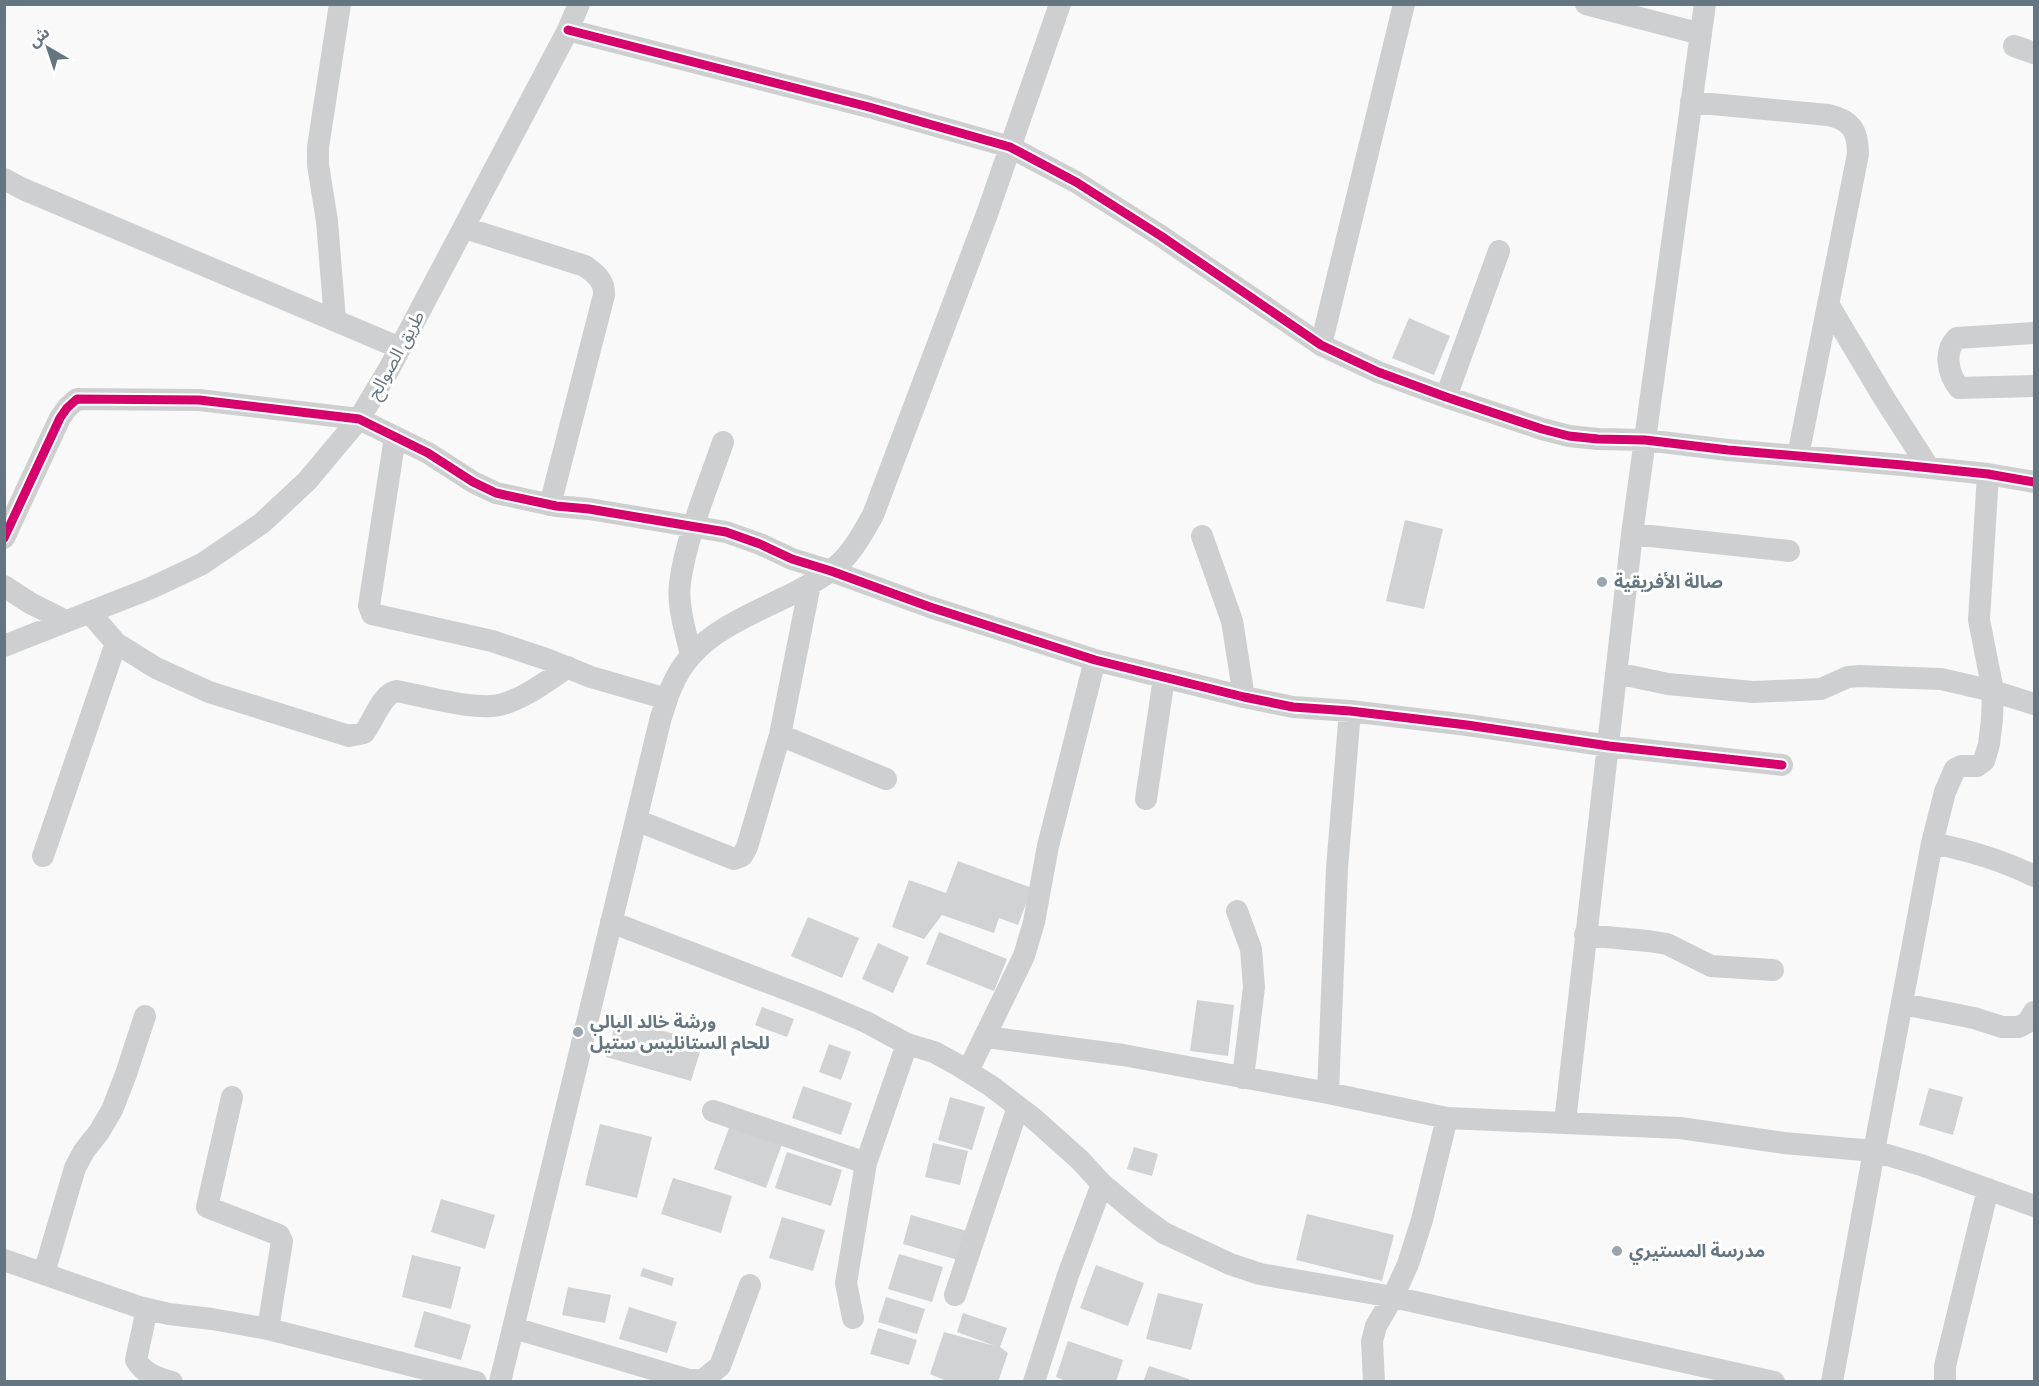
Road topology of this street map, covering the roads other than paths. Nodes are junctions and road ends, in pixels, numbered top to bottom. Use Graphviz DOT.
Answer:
graph roads {
  1 [pos="340,4"];
  2 [pos="579,4"];
  3 [pos="1060,4"];
  4 [pos="1404,4"];
  5 [pos="1586,4"];
  6 [pos="1705,4"];
  7 [pos="568,30"];
  8 [pos="1701,34"];
  9 [pos="1691,102"];
  10 [pos="1010,147"];
  11 [pos="4,179"];
  12 [pos="465,228"];
  13 [pos="1499,251"];
  14 [pos="1828,304"];
  15 [pos="335,320"];
  16 [pos="2034,333"];
  17 [pos="1322,345"];
  18 [pos="400,348"];
  19 [pos="2034,386"];
  20 [pos="1446,398"];
  21 [pos="359,419"];
  22 [pos="395,437"];
  23 [pos="1645,440"];
  24 [pos="723,442"];
  25 [pos="1798,456"];
  26 [pos="1929,468"];
  27 [pos="1988,474"];
  28 [pos="2034,482"];
  29 [pos="550,505"];
  30 [pos="693,527"];
  31 [pos="1632,534"];
  32 [pos="1203,536"];
  33 [pos="4,538"];
  34 [pos="1789,550"];
  35 [pos="831,571"];
  36 [pos="810,584"];
  37 [pos="4,586"];
  38 [pos="89,612"];
  39 [pos="66,621"];
  40 [pos="116,643"];
  41 [pos="4,646"];
  42 [pos="691,656"];
  43 [pos="1095,660"];
  44 [pos="568,667"];
  45 [pos="1616,673"];
  46 [pos="1164,678"];
  47 [pos="1993,690"];
  48 [pos="1244,698"];
  49 [pos="668,699"];
  50 [pos="2034,704"];
  51 [pos="1350,711"];
  52 [pos="780,735"];
  53 [pos="1609,746"];
  54 [pos="1782,765"];
  55 [pos="886,779"];
  56 [pos="1146,799"];
  57 [pos="636,820"];
  58 [pos="1932,843"];
  59 [pos="43,856"];
  60 [pos="2034,876"];
  61 [pos="1237,910"];
  62 [pos="610,922"];
  63 [pos="1585,935"];
  64 [pos="1773,970"];
  65 [pos="1903,1004"];
  66 [pos="2034,1012"];
  67 [pos="145,1016"];
  68 [pos="986,1037"];
  69 [pos="907,1044"];
  70 [pos="968,1071"];
  71 [pos="1243,1078"];
  72 [pos="1328,1093"];
  73 [pos="232,1097"];
  74 [pos="1018,1107"];
  75 [pos="713,1111"];
  76 [pos="1447,1118"];
  77 [pos="1565,1122"];
  78 [pos="1874,1152"];
  79 [pos="866,1163"];
  80 [pos="1102,1184"];
  81 [pos="1988,1189"];
  82 [pos="2034,1206"];
  83 [pos="4,1260"];
  84 [pos="44,1273"];
  85 [pos="750,1285"];
  86 [pos="955,1295"];
  87 [pos="1393,1297"];
  88 [pos="147,1309"];
  89 [pos="853,1318"];
  90 [pos="514,1328"];
  91 [pos="268,1329"];
  92 [pos="1684,1372"];
  93 [pos="419,1374"];
  94 [pos="172,1382"];
  95 [pos="476,1382"];
  96 [pos="500,1382"];
  97 [pos="1034,1382"];
  98 [pos="1374,1382"];
  99 [pos="1774,1382"];
  100 [pos="1832,1382"];
  101 [pos="1945,1382"];
  1 -- 15 [label="street"];
  2 -- 7 [label="street, طريق الصوالح"];
  3 -- 10 [label="street"];
  4 -- 17 [label="street"];
  5 -- 8 [label="street"];
  6 -- 8 [label="street"];
  7 -- 10 [label="street"];
  7 -- 12 [label="street, طريق الصوالح"];
  8 -- 9 [label="street"];
  9 -- 14 [label="street"];
  9 -- 23 [label="street"];
  10 -- 17 [label="street"];
  10 -- 35 [label="street"];
  11 -- 15 [label="street"];
  12 -- 18 [label="street, طريق الصوالح"];
  12 -- 29 [label="street"];
  13 -- 20 [label="street"];
  14 -- 25 [label="street"];
  14 -- 26 [label="street"];
  15 -- 18 [label="street"];
  16 -- 19 [label="street"];
  17 -- 20 [label="street"];
  18 -- 21 [label="street, طريق الصوالح"];
  20 -- 23 [label="street"];
  21 -- 22 [label="street"];
  21 -- 33 [label="street"];
  21 -- 38 [label="street, طريق الصوالح"];
  22 -- 29 [label="street"];
  22 -- 44 [label="street"];
  23 -- 25 [label="street"];
  23 -- 31 [label="street"];
  24 -- 30 [label="street"];
  25 -- 26 [label="street"];
  26 -- 27 [label="street"];
  27 -- 28 [label="street"];
  27 -- 47 [label="street"];
  29 -- 30 [label="street"];
  30 -- 35 [label="street"];
  30 -- 42 [label="street"];
  31 -- 34 [label="street"];
  31 -- 45 [label="street"];
  32 -- 48 [label="street"];
  35 -- 36 [label="street"];
  35 -- 43 [label="street"];
  36 -- 42 [label="street"];
  36 -- 52 [label="street"];
  37 -- 39 [label="street"];
  38 -- 39 [label="street, طريق الصوالح"];
  38 -- 40 [label="street"];
  39 -- 41 [label="street, طريق الصوالح"];
  40 -- 44 [label="street"];
  40 -- 59 [label="street"];
  42 -- 49 [label="street"];
  43 -- 46 [label="street"];
  43 -- 68 [label="street"];
  44 -- 49 [label="street"];
  45 -- 47 [label="street"];
  45 -- 53 [label="street"];
  46 -- 48 [label="street"];
  46 -- 56 [label="street"];
  47 -- 50 [label="street"];
  47 -- 58 [label="street"];
  48 -- 51 [label="street"];
  49 -- 57 [label="street"];
  51 -- 53 [label="street"];
  51 -- 72 [label="street"];
  52 -- 55 [label="street"];
  52 -- 57 [label="street"];
  53 -- 54 [label="street"];
  53 -- 63 [label="street"];
  57 -- 62 [label="street"];
  58 -- 60 [label="street"];
  58 -- 65 [label="street"];
  61 -- 71 [label="street"];
  62 -- 69 [label="street"];
  62 -- 90 [label="street"];
  63 -- 64 [label="street"];
  63 -- 77 [label="street"];
  65 -- 66 [label="street"];
  65 -- 78 [label="street"];
  67 -- 84 [label="street"];
  68 -- 70 [label="street"];
  68 -- 71 [label="street"];
  69 -- 70 [label="street"];
  69 -- 79 [label="street"];
  70 -- 74 [label="street"];
  71 -- 72 [label="street"];
  72 -- 76 [label="street"];
  73 -- 91 [label="street"];
  74 -- 80 [label="street"];
  74 -- 86 [label="street"];
  75 -- 79 [label="street"];
  76 -- 77 [label="street"];
  76 -- 87 [label="street"];
  77 -- 78 [label="street"];
  78 -- 81 [label="street"];
  78 -- 100 [label="street"];
  79 -- 89 [label="street"];
  80 -- 87 [label="street"];
  80 -- 97 [label="street"];
  81 -- 82 [label="street"];
  81 -- 101 [label="street"];
  83 -- 84 [label="street"];
  84 -- 88 [label="street"];
  85 -- 90 [label="street"];
  87 -- 92 [label="street"];
  87 -- 98 [label="street"];
  88 -- 91 [label="street"];
  88 -- 94 [label="street"];
  90 -- 96 [label="street"];
  91 -- 93 [label="street"];
  92 -- 99 [label="street"];
  93 -- 95 [label="street"];
}
